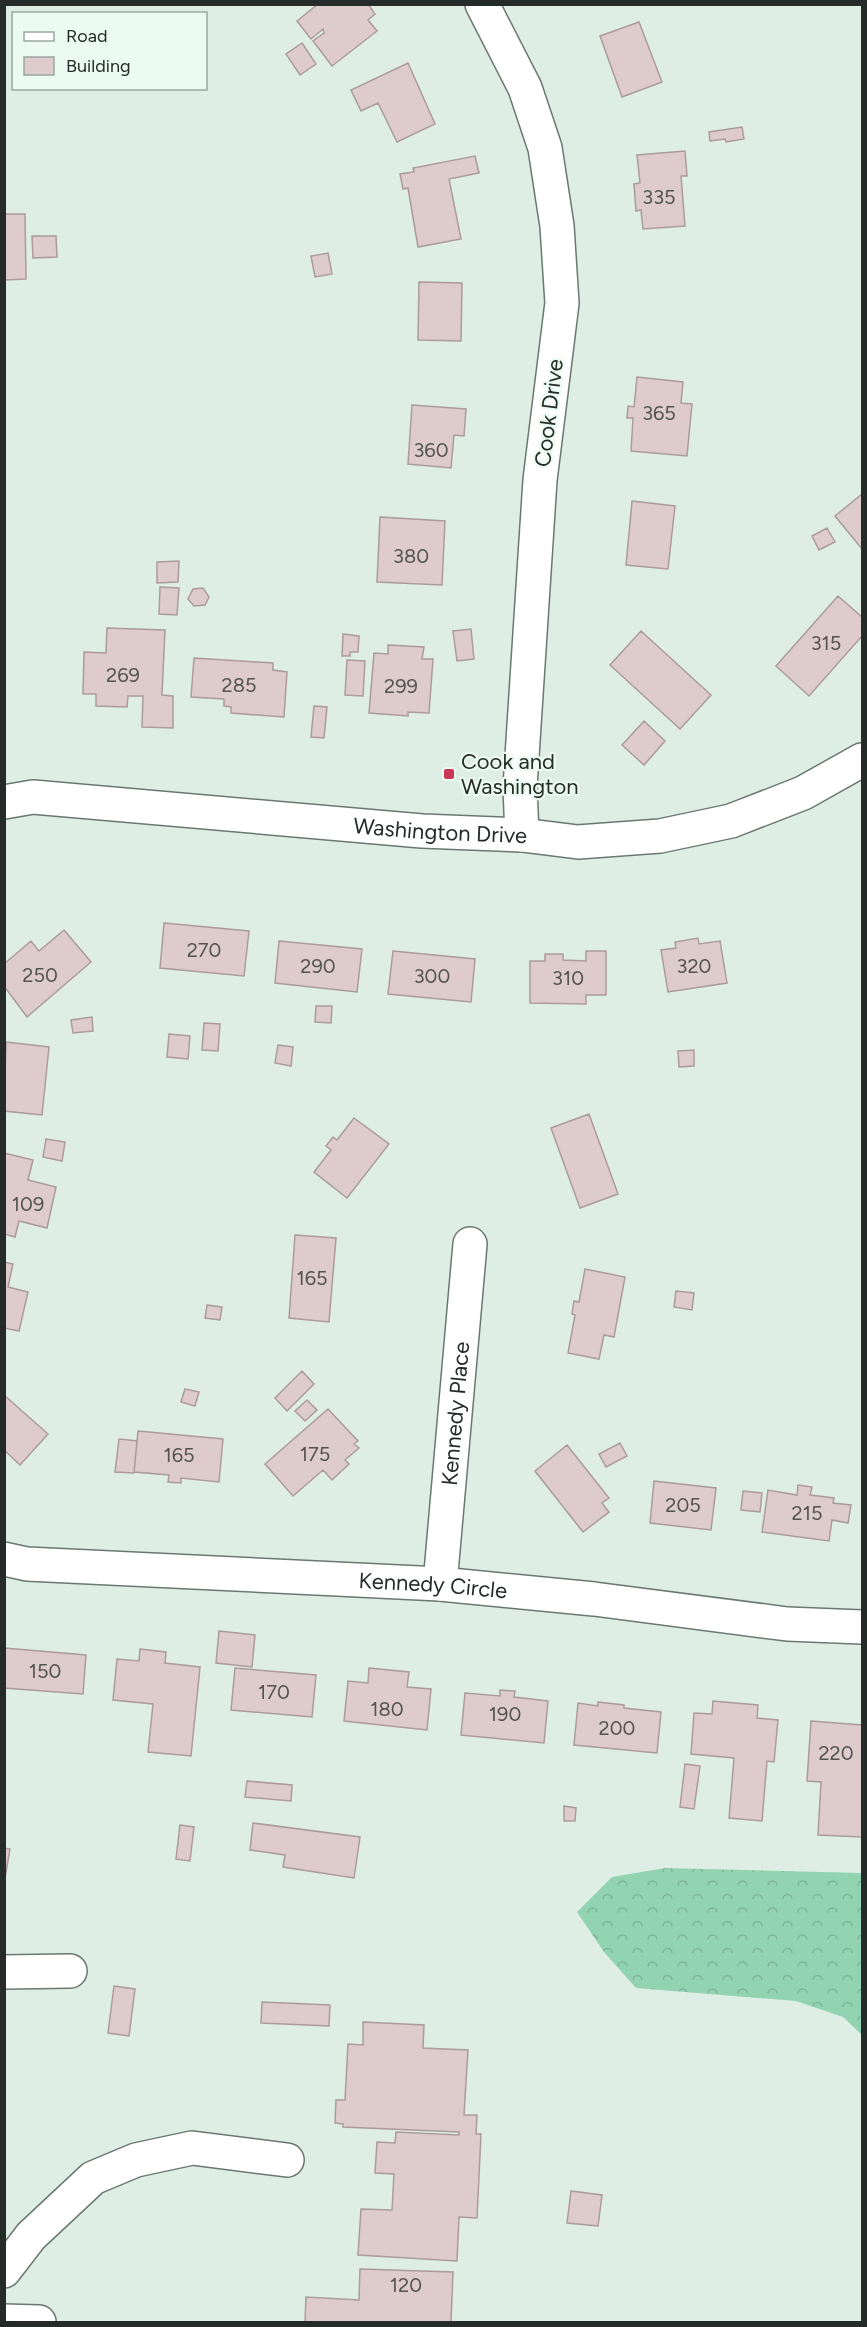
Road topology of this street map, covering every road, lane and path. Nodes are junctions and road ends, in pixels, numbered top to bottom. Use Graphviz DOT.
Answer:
graph roads {
  1 [pos="482,4"];
  2 [pos="862,760"];
  3 [pos="4,802"];
  4 [pos="522,835"];
  5 [pos="470,1244"];
  6 [pos="4,1559"];
  7 [pos="440,1584"];
  8 [pos="862,1627"];
  9 [pos="70,1971"];
  10 [pos="4,1972"];
  11 [pos="287,2160"];
  12 [pos="4,2271"];
  13 [pos="4,2321"];
  14 [pos="39,2322"];
  1 -- 4 [label="street, Cook Drive"];
  2 -- 4 [label="street, Washington Drive"];
  3 -- 4 [label="street, Washington Drive"];
  5 -- 7 [label="street, Kennedy Place"];
  6 -- 7 [label="street, Kennedy Circle"];
  7 -- 8 [label="street, Kennedy Circle"];
  9 -- 10 [label="street"];
  11 -- 12 [label="street"];
  13 -- 14 [label="street"];
}
